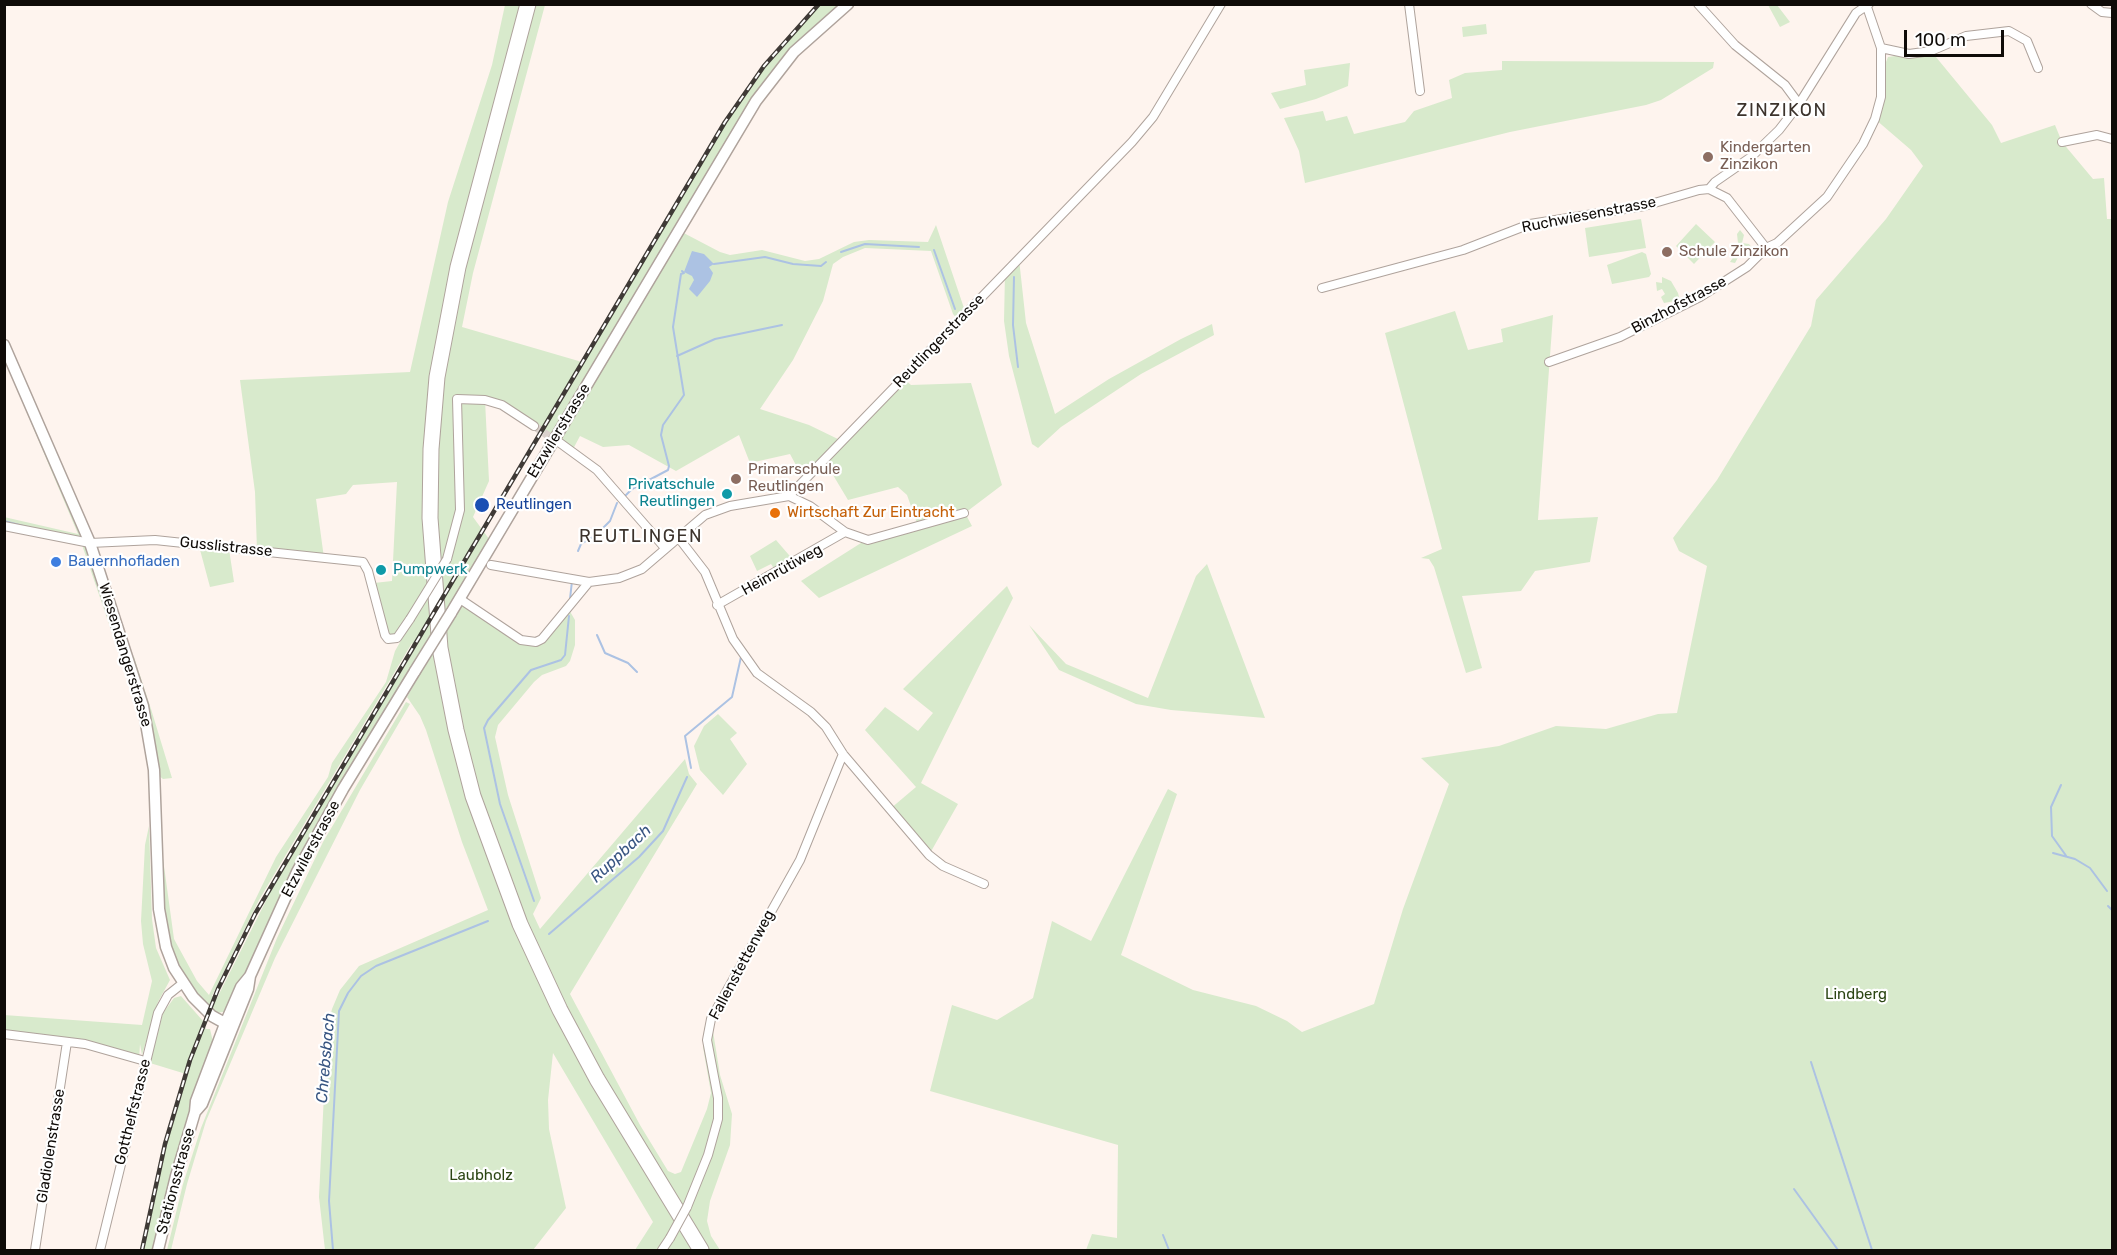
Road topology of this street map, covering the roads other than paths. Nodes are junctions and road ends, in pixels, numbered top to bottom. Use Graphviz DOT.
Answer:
graph roads {
  1 [pos="519,4"];
  2 [pos="528,4"];
  3 [pos="848,4"];
  4 [pos="1221,4"];
  5 [pos="1409,4"];
  6 [pos="1698,4"];
  7 [pos="2091,4"];
  8 [pos="1868,5"];
  9 [pos="2112,13"];
  10 [pos="1881,48"];
  11 [pos="2038,68"];
  12 [pos="1420,91"];
  13 [pos="1799,104"];
  14 [pos="2112,139"];
  15 [pos="2062,142"];
  16 [pos="1709,189"];
  17 [pos="1766,248"];
  18 [pos="1322,288"];
  19 [pos="4,345"];
  20 [pos="1549,362"];
  21 [pos="534,426"];
  22 [pos="560,443"];
  23 [pos="789,496"];
  24 [pos="964,513"];
  25 [pos="4,526"];
  26 [pos="845,532"];
  27 [pos="678,537"];
  28 [pos="90,543"];
  29 [pos="666,548"];
  30 [pos="491,565"];
  31 [pos="589,582"];
  32 [pos="460,599"];
  33 [pos="717,605"];
  34 [pos="843,754"];
  35 [pos="984,884"];
  36 [pos="183,983"];
  37 [pos="229,1026"];
  38 [pos="4,1034"];
  39 [pos="67,1041"];
  40 [pos="145,1062"];
  41 [pos="195,1112"];
  42 [pos="35,1251"];
  43 [pos="100,1251"];
  44 [pos="158,1251"];
  45 [pos="662,1251"];
  46 [pos="690,1251"];
  47 [pos="701,1251"];
  1 -- 46 [label="highway"];
  2 -- 47 [label="highway"];
  3 -- 32 [label="main road, Etzwilerstrasse"];
  4 -- 23 [label="street, Reutlingerstrasse"];
  5 -- 12 [label="street"];
  6 -- 13 [label="street"];
  7 -- 9 [label="street"];
  8 -- 10 [label="street, Binzhofstrasse"];
  8 -- 13 [label="street"];
  10 -- 11 [label="street"];
  10 -- 17 [label="street, Binzhofstrasse"];
  13 -- 16 [label="street"];
  14 -- 15 [label="street"];
  16 -- 17 [label="street"];
  16 -- 18 [label="street, Ruchwiesenstrasse"];
  17 -- 20 [label="street, Binzhofstrasse"];
  19 -- 28 [label="main road, Wiesendangerstrasse"];
  21 -- 28 [label="street, Gusslistrasse, bridge"];
  22 -- 29 [label="street"];
  23 -- 26 [label="street"];
  23 -- 27 [label="street"];
  24 -- 26 [label="street"];
  25 -- 28 [label="street, Gusslistrasse"];
  26 -- 33 [label="street, Heimrütiweg"];
  27 -- 29 [label="street"];
  27 -- 33 [label="street"];
  28 -- 36 [label="main road, Wiesendangerstrasse"];
  29 -- 31 [label="street"];
  30 -- 31 [label="street"];
  31 -- 32 [label="street"];
  32 -- 37 [label="main road, Etzwilerstrasse, bridge"];
  33 -- 34 [label="street"];
  34 -- 35 [label="street"];
  34 -- 45 [label="street, Fallenstettenweg, bridge"];
  36 -- 37 [label="main road, Wiesendangerstrasse"];
  36 -- 40 [label="street, Gotthelfstrasse"];
  37 -- 41 [label="main road, Etzwilerstrasse"];
  38 -- 39 [label="street"];
  39 -- 40 [label="street"];
  39 -- 42 [label="street, Gladiolenstrasse"];
  40 -- 43 [label="street, Gotthelfstrasse"];
  41 -- 44 [label="main road, Stationsstrasse"];
}
